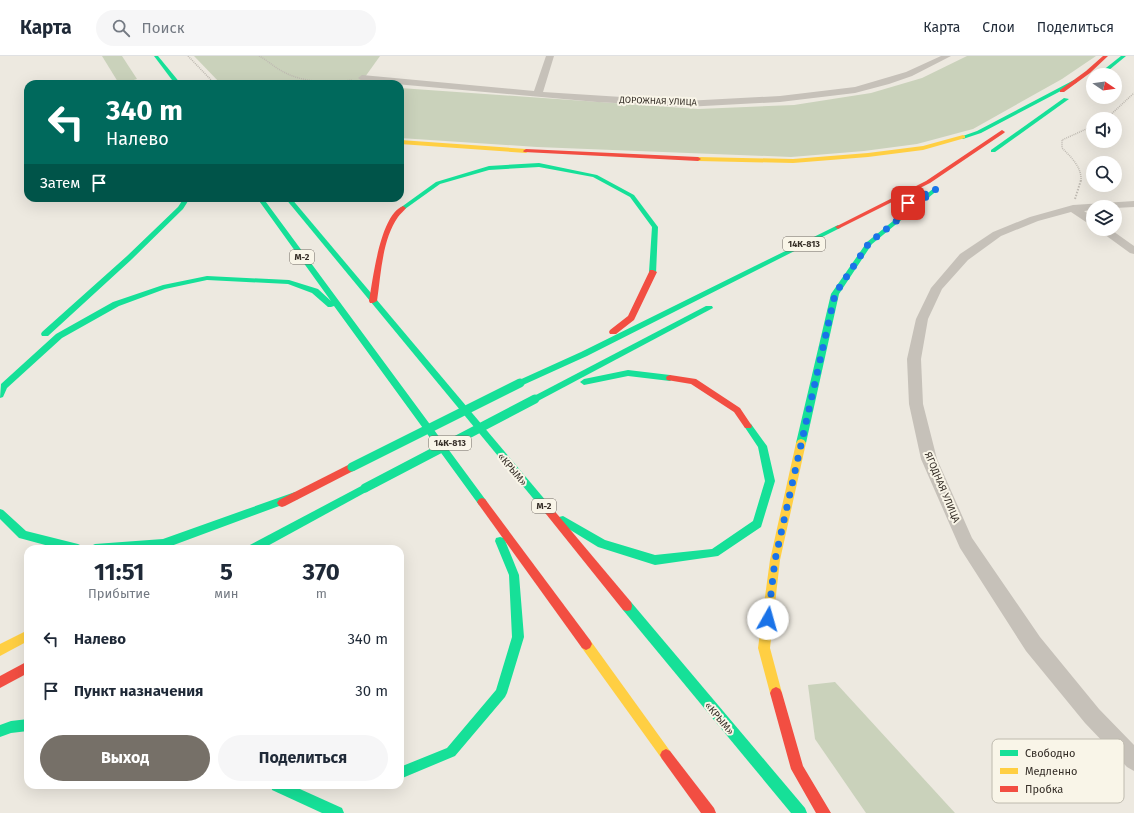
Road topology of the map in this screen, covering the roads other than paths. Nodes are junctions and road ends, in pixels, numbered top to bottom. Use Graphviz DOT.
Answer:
graph roads {
  1 [pos="156,56"];
  2 [pos="550,56"];
  3 [pos="947,56"];
  4 [pos="1106,56"];
  5 [pos="1124,56"];
  6 [pos="1109,68"];
  7 [pos="362,78"];
  8 [pos="175,80"];
  9 [pos="385,80"];
  10 [pos="404,82"];
  11 [pos="1077,86"];
  12 [pos="538,93"];
  13 [pos="404,142"];
  14 [pos="984,158"];
  15 [pos="185,202"];
  16 [pos="263,202"];
  17 [pos="291,202"];
  18 [pos="1134,204"];
  19 [pos="1073,208"];
  20 [pos="894,211"];
  21 [pos="1086,217"];
  22 [pos="1113,236"];
  23 [pos="1134,251"];
  24 [pos="373,301"];
  25 [pos="717,304"];
  26 [pos="345,316"];
  27 [pos="38,340"];
  28 [pos="584,354"];
  29 [pos="561,386"];
  30 [pos="0,395"];
  31 [pos="295,496"];
  32 [pos="328,509"];
  33 [pos="547,510"];
  34 [pos="489,512"];
  35 [pos="0,513"];
  36 [pos="234,528"];
  37 [pos="303,532"];
  38 [pos="62,545"];
  39 [pos="149,545"];
  40 [pos="260,545"];
  41 [pos="24,638"];
  42 [pos="0,650"];
  43 [pos="24,669"];
  44 [pos="0,682"];
  45 [pos="24,725"];
  46 [pos="0,731"];
  47 [pos="1114,739"];
  48 [pos="1124,750"];
  49 [pos="1134,760"];
  50 [pos="404,771"];
  51 [pos="286,789"];
  52 [pos="337,813"];
  53 [pos="709,813"];
  54 [pos="800,813"];
  55 [pos="824,813"];
  1 -- 8 [label="main road"];
  2 -- 12 [label="street"];
  3 -- 12 [label="street, ДОРОЖНАЯ УЛИЦА"];
  4 -- 11 [label="main road, 14К-813"];
  5 -- 6 [label="main road"];
  7 -- 9 [label="street, ДОРОЖНАЯ УЛИЦА"];
  10 -- 12 [label="street, ДОРОЖНАЯ УЛИЦА"];
  11 -- 13 [label="main road"];
  11 -- 14 [label="main road, 14К-813"];
  11 -- 28 [label="main road, 14К-813"];
  15 -- 27 [label="main road"];
  16 -- 26 [label="main road, М-2"];
  17 -- 24 [label="main road, «КРЫМ» / М-2"];
  18 -- 19 [label="street, ЯГОДНАЯ УЛИЦА"];
  19 -- 21 [label="street"];
  19 -- 47 [label="street, ЯГОДНАЯ УЛИЦА"];
  20 -- 55 [label="main road"];
  22 -- 23 [label="street"];
  24 -- 28 [label="main road"];
  24 -- 33 [label="main road, «КРЫМ» / М-2"];
  25 -- 29 [label="main road, 14К-813"];
  26 -- 30 [label="main road"];
  26 -- 34 [label="main road, М-2"];
  28 -- 31 [label="main road, 14К-813, bridge"];
  29 -- 32 [label="main road, 14К-813, bridge"];
  29 -- 33 [label="main road"];
  31 -- 36 [label="main road, 14К-813"];
  31 -- 39 [label="main road"];
  32 -- 37 [label="main road"];
  32 -- 40 [label="main road, 14К-813"];
  33 -- 54 [label="main road, «КРЫМ» / М-2"];
  34 -- 50 [label="main road"];
  34 -- 53 [label="main road, М-2"];
  35 -- 38 [label="main road"];
  41 -- 42 [label="main road"];
  43 -- 44 [label="main road"];
  45 -- 46 [label="main road"];
  48 -- 49 [label="street, ЯГОДНАЯ УЛИЦА"];
  51 -- 52 [label="main road"];
}
